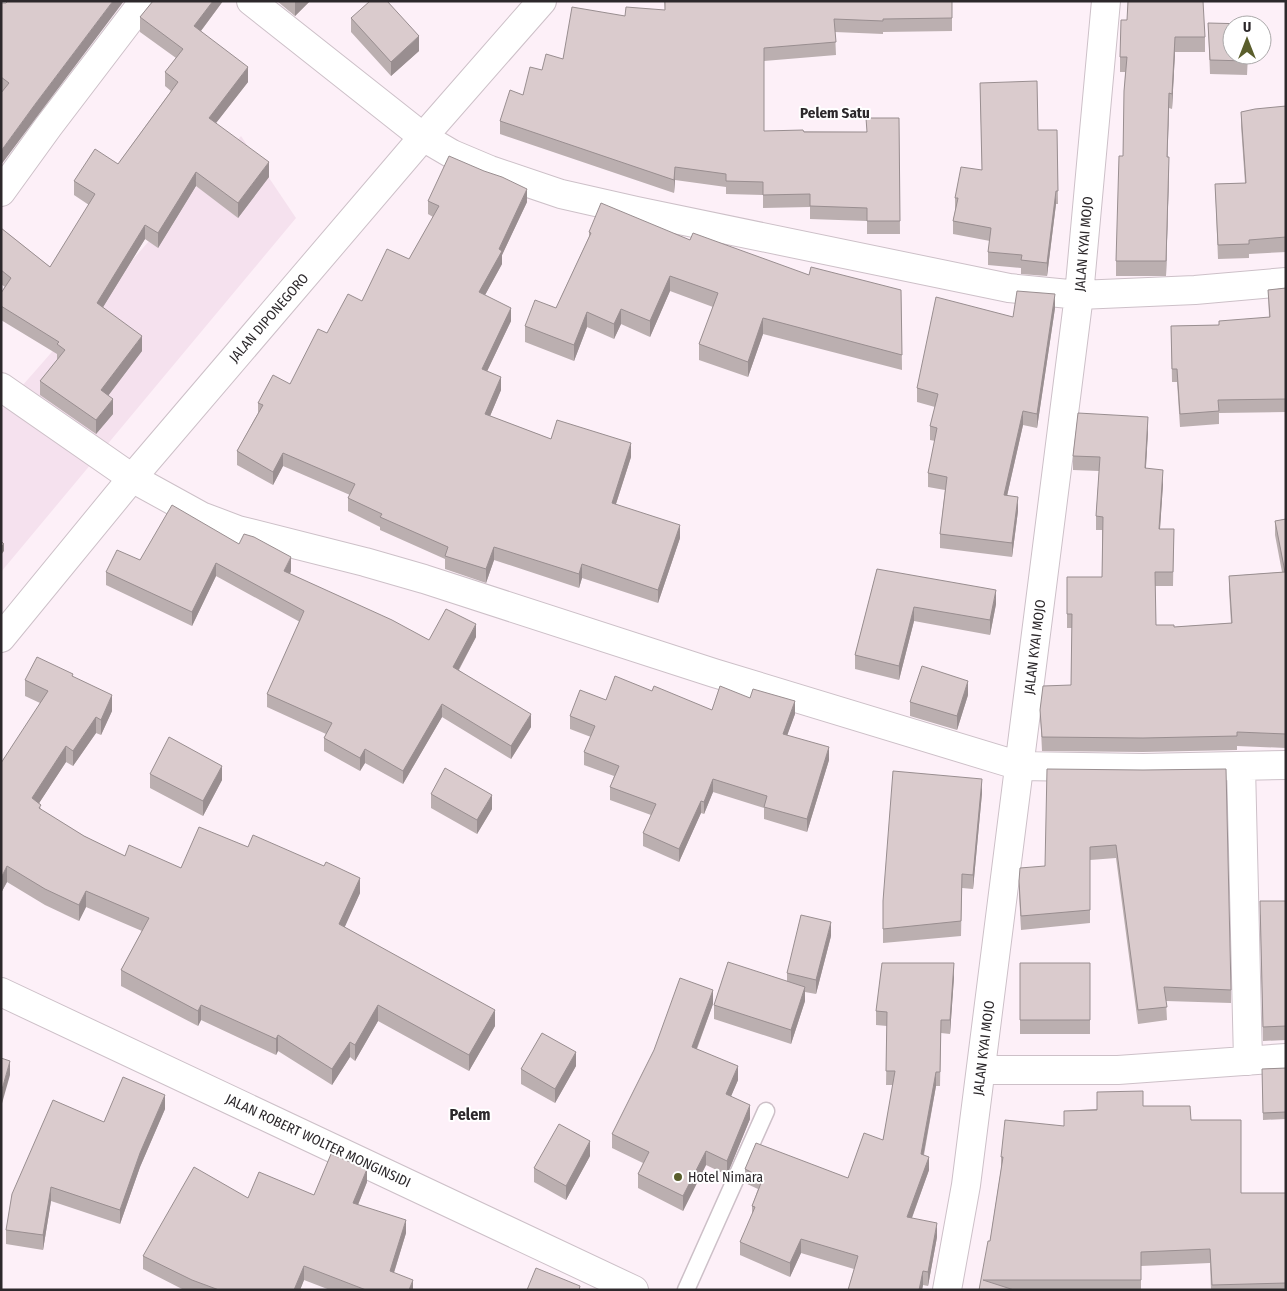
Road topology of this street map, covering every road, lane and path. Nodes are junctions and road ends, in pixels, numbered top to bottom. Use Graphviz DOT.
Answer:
graph roads {
  1 [pos="144,1"];
  2 [pos="250,1"];
  3 [pos="542,1"];
  4 [pos="1106,1"];
  5 [pos="423,137"];
  6 [pos="1,192"];
  7 [pos="1286,282"];
  8 [pos="1079,295"];
  9 [pos="1,387"];
  10 [pos="132,478"];
  11 [pos="1,638"];
  12 [pos="1286,765"];
  13 [pos="1020,766"];
  14 [pos="1241,766"];
  15 [pos="1,992"];
  16 [pos="1286,1058"];
  17 [pos="1248,1061"];
  18 [pos="981,1070"];
  19 [pos="766,1111"];
  20 [pos="634,1290"];
  21 [pos="686,1290"];
  22 [pos="947,1290"];
  1 -- 6 [label="street"];
  2 -- 5 [label="street"];
  3 -- 5 [label="street, JALAN DIPONEGORO"];
  4 -- 8 [label="street, JALAN KYAI MOJO"];
  5 -- 8 [label="street"];
  5 -- 10 [label="street, JALAN DIPONEGORO"];
  7 -- 8 [label="street"];
  8 -- 13 [label="street, JALAN KYAI MOJO"];
  9 -- 10 [label="street"];
  10 -- 11 [label="street, JALAN DIPONEGORO"];
  10 -- 13 [label="street"];
  12 -- 14 [label="street"];
  13 -- 14 [label="street"];
  13 -- 18 [label="street, JALAN KYAI MOJO"];
  14 -- 17 [label="street"];
  15 -- 20 [label="street, JALAN ROBERT WOLTER MONGINSIDI"];
  16 -- 17 [label="street"];
  17 -- 18 [label="street"];
  18 -- 22 [label="street, JALAN KYAI MOJO"];
  19 -- 21 [label="lane"];
}
